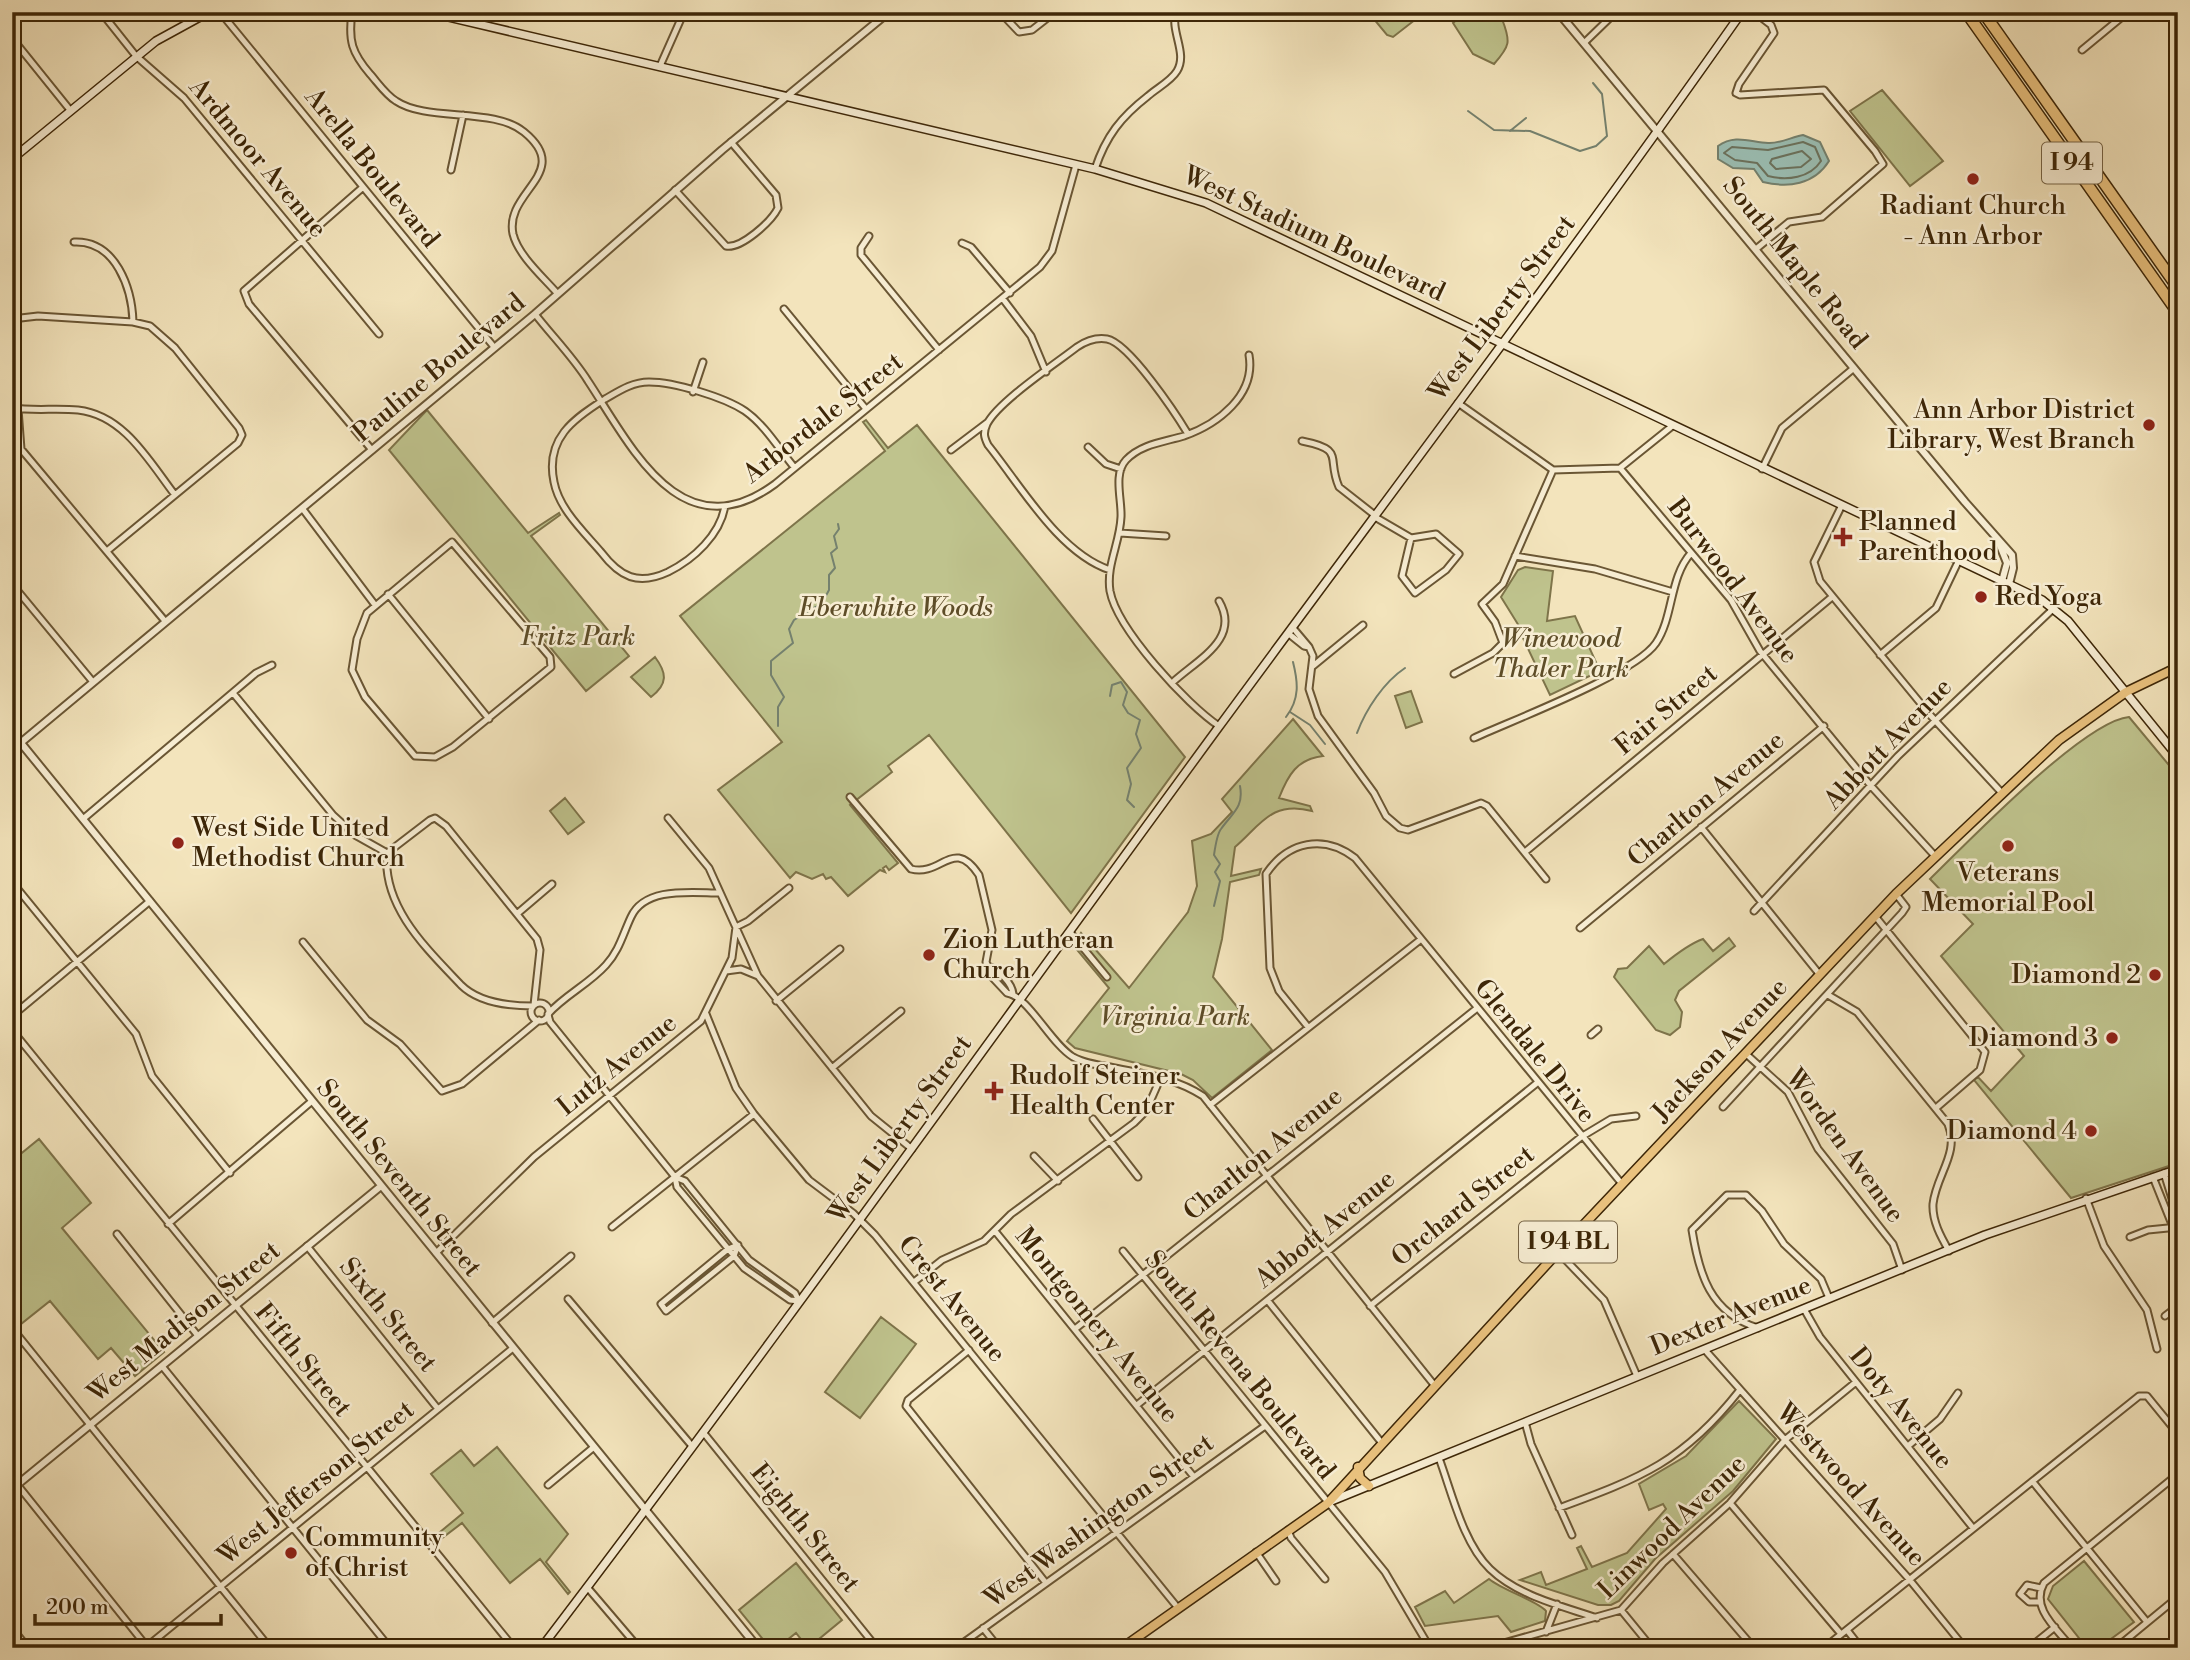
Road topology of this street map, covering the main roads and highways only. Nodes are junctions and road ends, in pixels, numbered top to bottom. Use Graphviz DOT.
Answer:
graph roads {
  1 [pos="209,12"];
  2 [pos="427,12"];
  3 [pos="1742,12"];
  4 [pos="1966,12"];
  5 [pos="1983,12"];
  6 [pos="12,159"];
  7 [pos="2178,288"];
  8 [pos="2178,313"];
  9 [pos="1501,344"];
  10 [pos="2178,667"];
  11 [pos="2126,692"];
  12 [pos="2178,757"];
  13 [pos="2178,1169"];
  14 [pos="1358,1467"];
  15 [pos="1369,1486"];
  16 [pos="1328,1503"];
  17 [pos="541,1648"];
  18 [pos="1122,1648"];
  1 -- 6 [label="main road"];
  2 -- 9 [label="main road, West Stadium Boulevard"];
  3 -- 9 [label="main road, West Liberty Street"];
  4 -- 8 [label="highway, I 94"];
  5 -- 7 [label="highway, I 94"];
  9 -- 11 [label="main road, West Stadium Boulevard"];
  9 -- 17 [label="main road, West Liberty Street"];
  10 -- 11 [label="main road, Jackson Avenue / I 94 BL"];
  11 -- 12 [label="main road"];
  11 -- 14 [label="main road, Jackson Avenue / I 94 BL"];
  13 -- 15 [label="main road, Dexter Avenue"];
  14 -- 15 [label="main road"];
  14 -- 16 [label="main road, Jackson Avenue / I 94 BL"];
  15 -- 16 [label="main road, Dexter Avenue"];
  16 -- 18 [label="main road, I 94 BL"];
}
